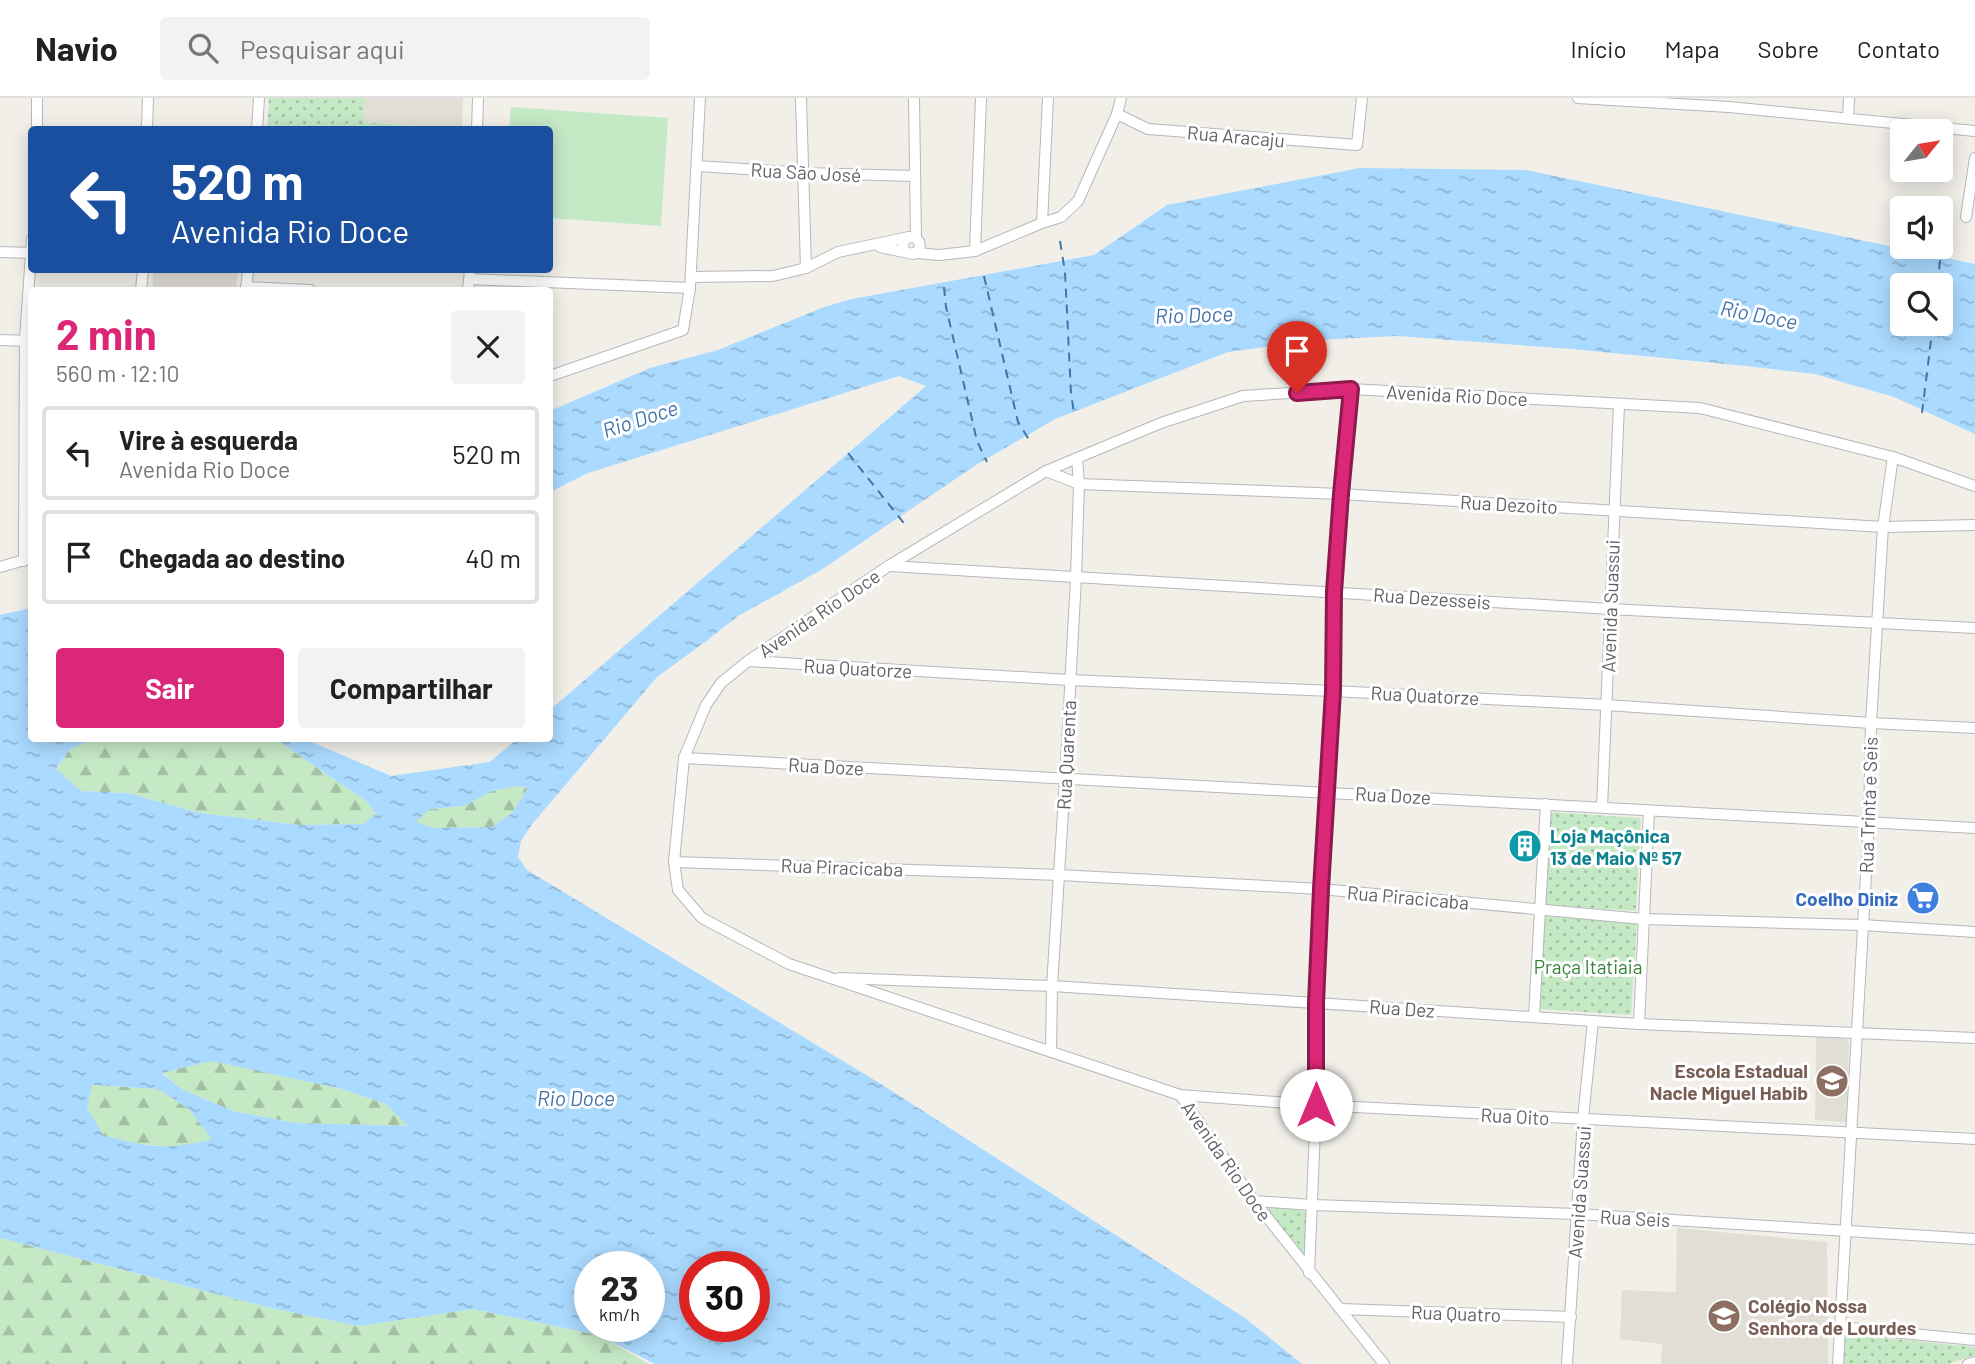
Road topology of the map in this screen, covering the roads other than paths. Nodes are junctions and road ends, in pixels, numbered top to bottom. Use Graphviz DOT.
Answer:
graph roads {
  1 [pos="37,98"];
  2 [pos="148,98"];
  3 [pos="259,98"];
  4 [pos="478,98"];
  5 [pos="700,98"];
  6 [pos="801,98"];
  7 [pos="914,98"];
  8 [pos="981,98"];
  9 [pos="1048,98"];
  10 [pos="1121,98"];
  11 [pos="1363,98"];
  12 [pos="1578,98"];
  13 [pos="1849,98"];
  14 [pos="1607,99"];
  15 [pos="1729,103"];
  16 [pos="1117,114"];
  17 [pos="1847,118"];
  18 [pos="37,126"];
  19 [pos="147,126"];
  20 [pos="257,126"];
  21 [pos="477,126"];
  22 [pos="1975,131"];
  23 [pos="1975,158"];
  24 [pos="697,166"];
  25 [pos="805,173"];
  26 [pos="915,176"];
  27 [pos="1966,217"];
  28 [pos="1042,223"];
  29 [pos="913,237"];
  30 [pos="872,246"];
  31 [pos="904,251"];
  32 [pos="975,251"];
  33 [pos="0,252"];
  34 [pos="28,253"];
  35 [pos="917,253"];
  36 [pos="806,268"];
  37 [pos="470,274"];
  38 [pos="691,283"];
  39 [pos="0,340"];
  40 [pos="28,341"];
  41 [pos="553,375"];
  42 [pos="1351,389"];
  43 [pos="1619,405"];
  44 [pos="1893,457"];
  45 [pos="1077,458"];
  46 [pos="1046,471"];
  47 [pos="1079,484"];
  48 [pos="1975,486"];
  49 [pos="1341,494"];
  50 [pos="1615,509"];
  51 [pos="1975,525"];
  52 [pos="1883,527"];
  53 [pos="28,559"];
  54 [pos="890,565"];
  55 [pos="0,567"];
  56 [pos="1076,578"];
  57 [pos="1334,592"];
  58 [pos="1610,609"];
  59 [pos="1879,623"];
  60 [pos="1975,628"];
  61 [pos="748,661"];
  62 [pos="1069,680"];
  63 [pos="1333,691"];
  64 [pos="1606,705"];
  65 [pos="1871,723"];
  66 [pos="1975,728"];
  67 [pos="684,758"];
  68 [pos="1065,780"];
  69 [pos="1328,792"];
  70 [pos="1546,804"];
  71 [pos="1602,807"];
  72 [pos="1649,811"];
  73 [pos="1869,822"];
  74 [pos="1975,828"];
  75 [pos="674,862"];
  76 [pos="1059,875"];
  77 [pos="1321,889"];
  78 [pos="1540,909"];
  79 [pos="1643,919"];
  80 [pos="1862,925"];
  81 [pos="1975,932"];
  82 [pos="828,978"];
  83 [pos="1052,986"];
  84 [pos="1316,1003"];
  85 [pos="1534,1016"];
  86 [pos="1593,1021"];
  87 [pos="1639,1024"];
  88 [pos="1856,1033"];
  89 [pos="1975,1038"];
  90 [pos="1051,1052"];
  91 [pos="1180,1095"];
  92 [pos="1316,1105"];
  93 [pos="1584,1119"];
  94 [pos="1850,1133"];
  95 [pos="1975,1139"];
  96 [pos="1254,1201"];
  97 [pos="1313,1205"];
  98 [pos="1577,1214"];
  99 [pos="1846,1230"];
  100 [pos="1975,1239"];
  101 [pos="1309,1273"];
  102 [pos="1341,1309"];
  103 [pos="1571,1317"];
  104 [pos="1840,1327"];
  105 [pos="1975,1340"];
  106 [pos="1975,1362"];
  107 [pos="1384,1364"];
  108 [pos="1567,1364"];
  109 [pos="1838,1364"];
  110 [pos="1968,1364"];
  1 -- 18 [label="street"];
  2 -- 19 [label="street"];
  3 -- 20 [label="street"];
  4 -- 21 [label="street"];
  5 -- 24 [label="street"];
  6 -- 25 [label="street"];
  7 -- 26 [label="street"];
  8 -- 32 [label="street"];
  9 -- 28 [label="street"];
  10 -- 16 [label="street"];
  11 -- 16 [label="street, Rua Aracaju"];
  12 -- 14 [label="street"];
  13 -- 17 [label="street"];
  14 -- 15 [label="street"];
  15 -- 17 [label="street"];
  16 -- 28 [label="street"];
  17 -- 22 [label="street"];
  23 -- 27 [label="street"];
  24 -- 25 [label="street, Rua São José"];
  24 -- 38 [label="street"];
  25 -- 26 [label="street, Rua São José"];
  25 -- 36 [label="street"];
  26 -- 29 [label="street"];
  28 -- 32 [label="street"];
  29 -- 30 [label="street"];
  29 -- 31 [label="street"];
  29 -- 35 [label="street"];
  30 -- 31 [label="street"];
  30 -- 36 [label="street"];
  31 -- 35 [label="street"];
  32 -- 35 [label="street"];
  33 -- 34 [label="street"];
  36 -- 38 [label="street"];
  37 -- 38 [label="street"];
  38 -- 41 [label="street"];
  39 -- 40 [label="street"];
  40 -- 53 [label="street"];
  42 -- 43 [label="street, Avenida Rio Doce"];
  42 -- 45 [label="street, Avenida Rio Doce"];
  42 -- 49 [label="street"];
  43 -- 44 [label="street, Avenida Rio Doce"];
  43 -- 50 [label="street, Avenida Suassui"];
  44 -- 48 [label="street, Avenida Rio Doce"];
  44 -- 52 [label="street, Rua Trinta e Seis"];
  45 -- 46 [label="street, Avenida Rio Doce"];
  45 -- 47 [label="street, Rua Quarenta"];
  46 -- 47 [label="street, Rua Dezoito"];
  46 -- 54 [label="street, Avenida Rio Doce"];
  47 -- 49 [label="street, Rua Dezoito"];
  47 -- 56 [label="street, Rua Quarenta"];
  49 -- 50 [label="street, Rua Dezoito"];
  49 -- 57 [label="street"];
  50 -- 52 [label="street, Rua Dezoito"];
  50 -- 58 [label="street, Avenida Suassui"];
  51 -- 52 [label="street, Rua Dezoito"];
  52 -- 59 [label="street, Rua Trinta e Seis"];
  53 -- 55 [label="street"];
  54 -- 56 [label="street, Rua Dezesseis"];
  54 -- 61 [label="street, Avenida Rio Doce"];
  56 -- 57 [label="street, Rua Dezesseis"];
  56 -- 62 [label="street, Rua Quarenta"];
  57 -- 58 [label="street, Rua Dezesseis"];
  57 -- 63 [label="street"];
  58 -- 59 [label="street, Rua Dezesseis"];
  58 -- 64 [label="street, Avenida Suassui"];
  59 -- 60 [label="street, Rua Dezesseis"];
  59 -- 65 [label="street, Rua Trinta e Seis"];
  61 -- 62 [label="street, Rua Quatorze"];
  61 -- 67 [label="street, Avenida Rio Doce"];
  62 -- 63 [label="street, Rua Quatorze"];
  62 -- 68 [label="street, Rua Quarenta"];
  63 -- 64 [label="street, Rua Quatorze"];
  63 -- 69 [label="street"];
  64 -- 65 [label="street, Rua Quatorze"];
  64 -- 71 [label="street, Avenida Suassui"];
  65 -- 66 [label="street, Rua Quatorze"];
  65 -- 73 [label="street, Rua Trinta e Seis"];
  67 -- 68 [label="street, Rua Doze"];
  67 -- 75 [label="street, Avenida Rio Doce"];
  68 -- 69 [label="street, Rua Doze"];
  68 -- 76 [label="street, Rua Quarenta"];
  69 -- 70 [label="street, Rua Doze"];
  69 -- 77 [label="street"];
  70 -- 71 [label="street, Rua Doze"];
  70 -- 78 [label="street"];
  71 -- 72 [label="street, Rua Doze"];
  72 -- 73 [label="street, Rua Doze"];
  72 -- 79 [label="street"];
  73 -- 74 [label="street, Rua Doze"];
  73 -- 80 [label="street, Rua Trinta e Seis"];
  75 -- 76 [label="street, Rua Piracicaba"];
  75 -- 82 [label="street, Avenida Rio Doce"];
  76 -- 77 [label="street, Rua Piracicaba"];
  76 -- 83 [label="street, Rua Quarenta"];
  77 -- 78 [label="street, Rua Piracicaba"];
  77 -- 84 [label="street"];
  78 -- 79 [label="street, Rua Piracicaba"];
  78 -- 85 [label="street"];
  79 -- 80 [label="street, Rua Piracicaba"];
  79 -- 87 [label="street"];
  80 -- 81 [label="street, Rua Piracicaba"];
  80 -- 88 [label="street, Rua Trinta e Seis"];
  82 -- 83 [label="street, Rua Dez"];
  82 -- 90 [label="street, Avenida Rio Doce"];
  83 -- 84 [label="street, Rua Dez"];
  83 -- 90 [label="street, Rua Quarenta"];
  84 -- 85 [label="street, Rua Dez"];
  84 -- 92 [label="street"];
  85 -- 86 [label="street, Rua Dez"];
  86 -- 87 [label="street, Rua Dez"];
  86 -- 93 [label="street, Avenida Suassui"];
  87 -- 88 [label="street, Rua Dez"];
  88 -- 89 [label="street, Rua Dez"];
  88 -- 94 [label="street, Rua Trinta e Seis"];
  90 -- 91 [label="street, Avenida Rio Doce"];
  91 -- 92 [label="street, Rua Oito"];
  91 -- 96 [label="street, Avenida Rio Doce"];
  92 -- 93 [label="street, Rua Oito"];
  92 -- 97 [label="street"];
  93 -- 94 [label="street, Rua Oito"];
  93 -- 98 [label="street, Avenida Suassui"];
  94 -- 95 [label="street, Rua Oito"];
  94 -- 99 [label="street, Rua Trinta e Seis"];
  96 -- 97 [label="street, Rua Seis"];
  96 -- 101 [label="street, Avenida Rio Doce"];
  97 -- 98 [label="street, Rua Seis"];
  97 -- 101 [label="street"];
  98 -- 99 [label="street, Rua Seis"];
  98 -- 103 [label="street, Avenida Suassui"];
  99 -- 100 [label="street, Rua Seis"];
  99 -- 104 [label="street, Rua Trinta e Seis"];
  101 -- 102 [label="street, Avenida Rio Doce"];
  102 -- 103 [label="street, Rua Quatro"];
  102 -- 107 [label="street, Avenida Rio Doce"];
  103 -- 108 [label="street, Avenida Suassui"];
  104 -- 105 [label="street"];
  104 -- 109 [label="street, Rua Trinta e Seis"];
  106 -- 110 [label="street"];
}
